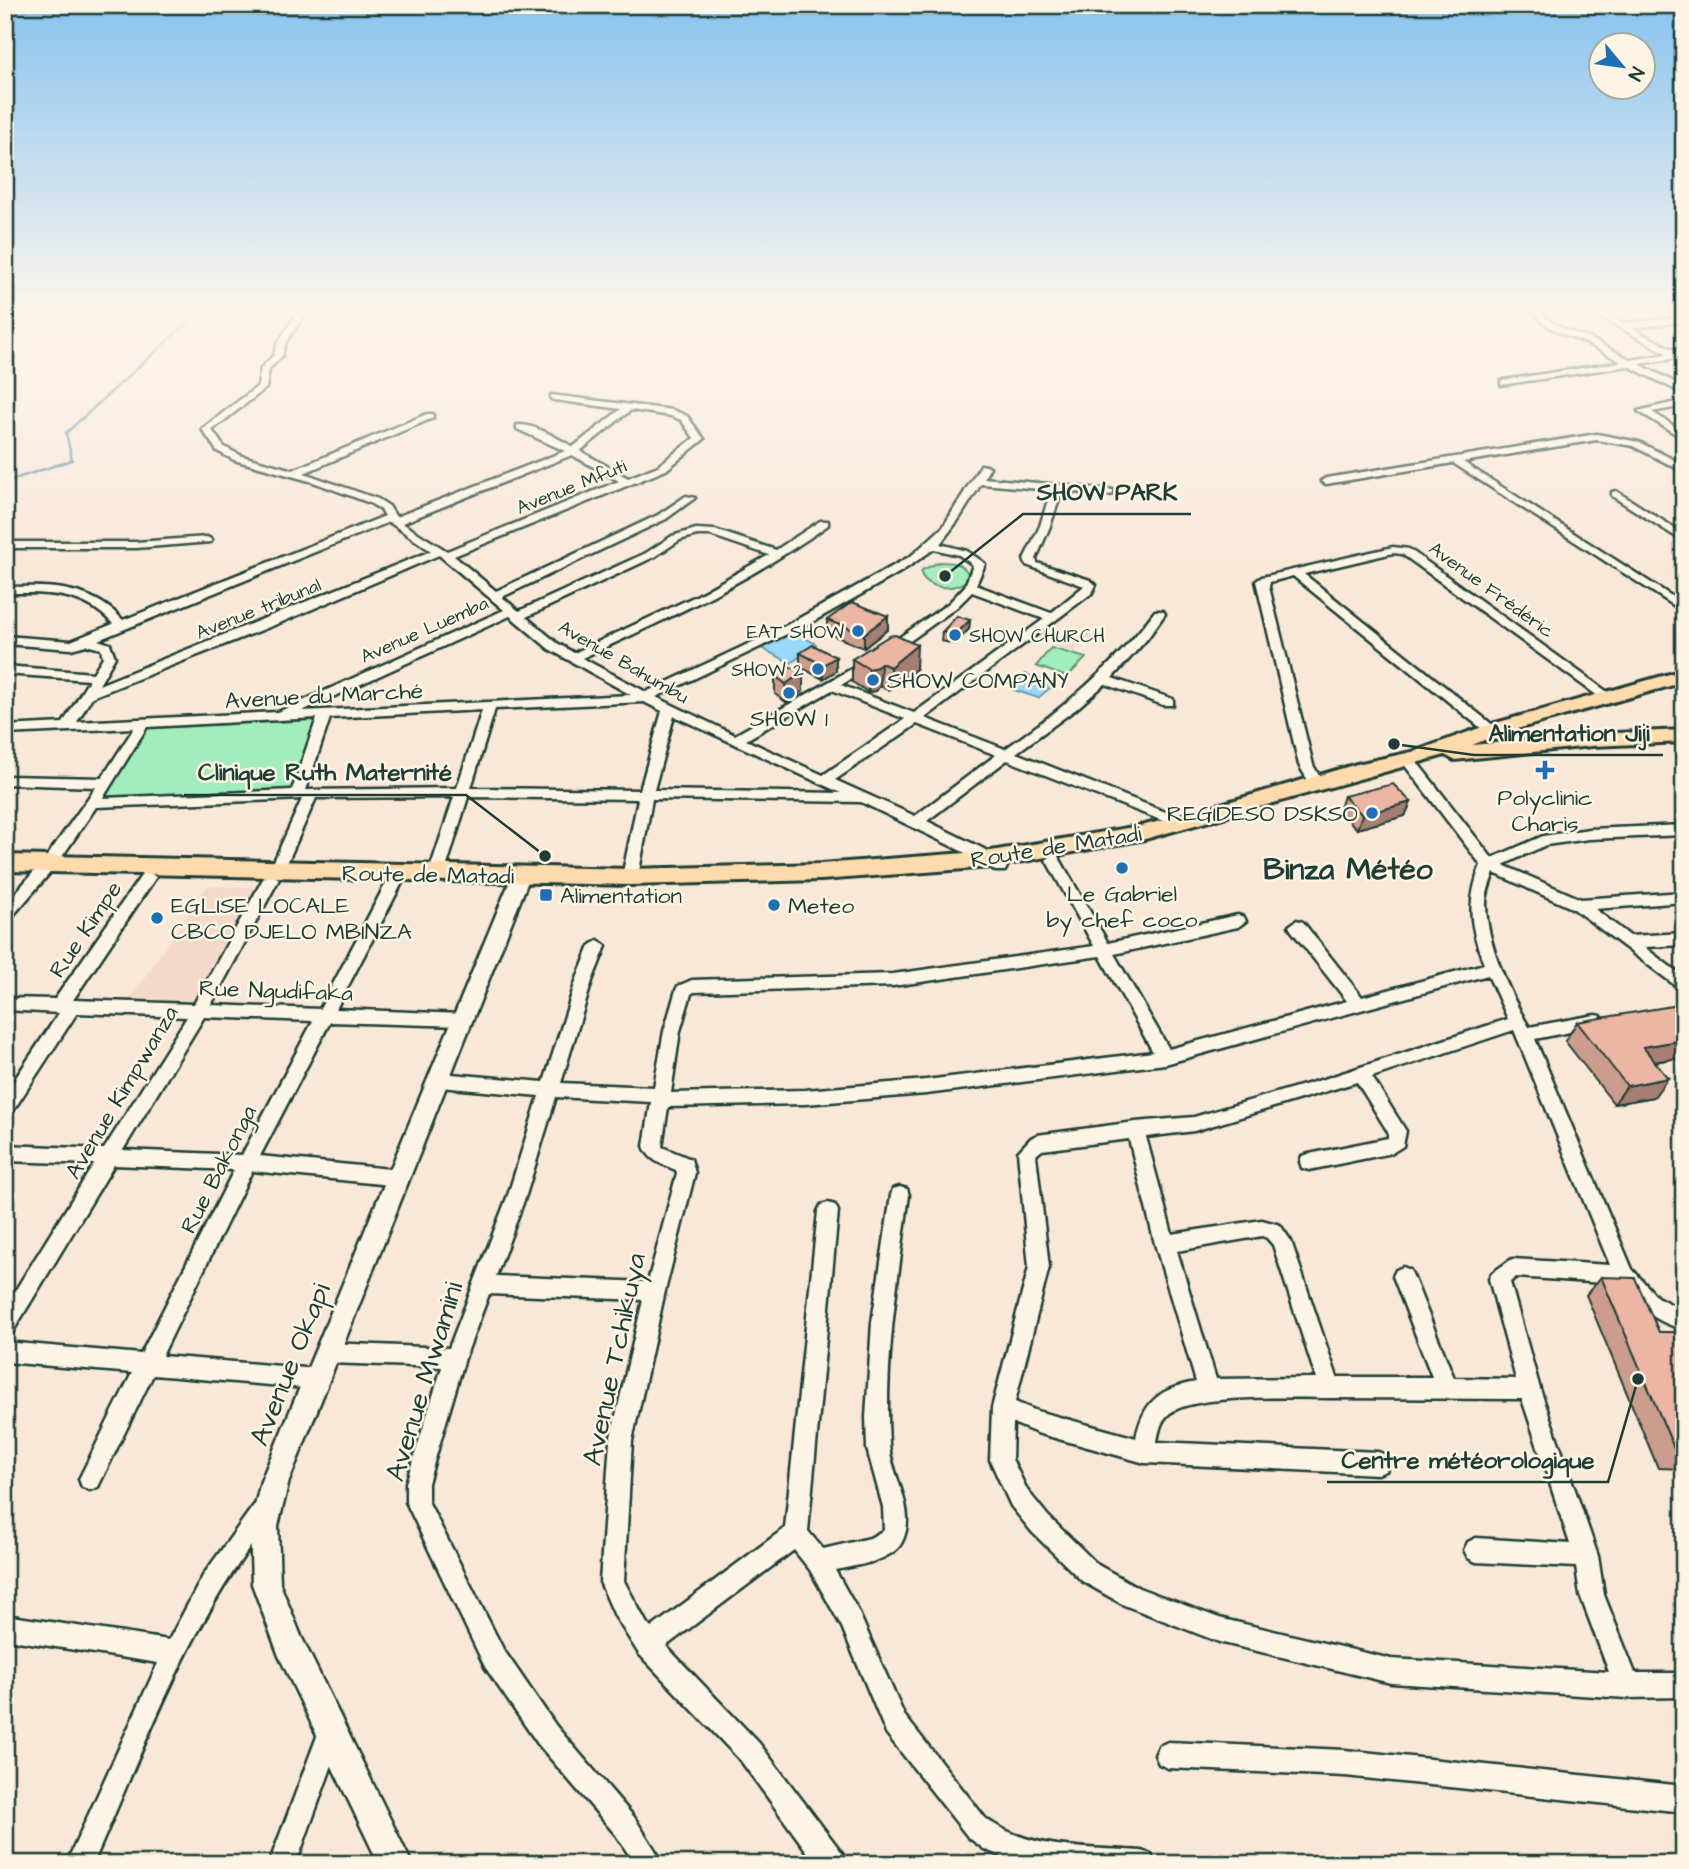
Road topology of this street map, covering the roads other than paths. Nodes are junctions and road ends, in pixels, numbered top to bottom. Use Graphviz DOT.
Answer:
graph roads {
  1 [pos="248,399"];
  2 [pos="571,399"];
  3 [pos="1684,403"];
  4 [pos="629,407"];
  5 [pos="430,416"];
  6 [pos="520,427"];
  7 [pos="1684,436"];
  8 [pos="572,452"];
  9 [pos="1454,460"];
  10 [pos="1679,462"];
  11 [pos="985,467"];
  12 [pos="1684,469"];
  13 [pos="295,473"];
  14 [pos="977,481"];
  15 [pos="1326,481"];
  16 [pos="628,482"];
  17 [pos="1057,489"];
  18 [pos="1109,492"];
  19 [pos="1616,494"];
  20 [pos="690,498"];
  21 [pos="392,520"];
  22 [pos="824,523"];
  23 [pos="1684,539"];
  24 [pos="207,540"];
  25 [pos="5,545"];
  26 [pos="932,545"];
  27 [pos="443,553"];
  28 [pos="779,555"];
  29 [pos="1295,572"];
  30 [pos="970,587"];
  31 [pos="5,590"];
  32 [pos="495,596"];
  33 [pos="1684,609"];
  34 [pos="515,613"];
  35 [pos="1159,614"];
  36 [pos="1053,618"];
  37 [pos="121,625"];
  38 [pos="5,640"];
  39 [pos="87,641"];
  40 [pos="572,658"];
  41 [pos="5,670"];
  42 [pos="1684,676"];
  43 [pos="99,677"];
  44 [pos="1105,680"];
  45 [pos="833,686"];
  46 [pos="89,694"];
  47 [pos="1607,696"];
  48 [pos="644,698"];
  49 [pos="1168,702"];
  50 [pos="489,707"];
  51 [pos="668,710"];
  52 [pos="324,716"];
  53 [pos="276,718"];
  54 [pos="916,719"];
  55 [pos="142,725"];
  56 [pos="68,726"];
  57 [pos="1501,727"];
  58 [pos="5,730"];
  59 [pos="1684,736"];
  60 [pos="735,741"];
  61 [pos="1529,746"];
  62 [pos="1007,753"];
  63 [pos="1410,759"];
  64 [pos="5,780"];
  65 [pos="825,780"];
  66 [pos="106,783"];
  67 [pos="1316,783"];
  68 [pos="462,792"];
  69 [pos="304,794"];
  70 [pos="646,795"];
  71 [pos="866,799"];
  72 [pos="92,803"];
  73 [pos="1211,820"];
  74 [pos="918,821"];
  75 [pos="1181,822"];
  76 [pos="1684,830"];
  77 [pos="1053,860"];
  78 [pos="5,863"];
  79 [pos="995,863"];
  80 [pos="1489,865"];
  81 [pos="45,868"];
  82 [pos="5,872"];
  83 [pos="183,873"];
  84 [pos="274,874"];
  85 [pos="436,875"];
  86 [pos="148,877"];
  87 [pos="630,877"];
  88 [pos="786,879"];
  89 [pos="519,881"];
  90 [pos="394,883"];
  91 [pos="1684,897"];
  92 [pos="1579,905"];
  93 [pos="5,915"];
  94 [pos="1238,921"];
  95 [pos="1297,926"];
  96 [pos="1684,939"];
  97 [pos="1627,942"];
  98 [pos="598,946"];
  99 [pos="1104,950"];
  100 [pos="1494,967"];
  101 [pos="1684,986"];
  102 [pos="1358,1003"];
  103 [pos="5,1004"];
  104 [pos="65,1007"];
  105 [pos="199,1011"];
  106 [pos="325,1014"];
  107 [pos="1618,1017"];
  108 [pos="462,1020"];
  109 [pos="1521,1028"];
  110 [pos="1165,1057"];
  111 [pos="1361,1074"];
  112 [pos="440,1080"];
  113 [pos="550,1090"];
  114 [pos="659,1097"];
  115 [pos="5,1109"];
  116 [pos="1135,1129"];
  117 [pos="5,1153"];
  118 [pos="110,1156"];
  119 [pos="1309,1162"];
  120 [pos="247,1163"];
  121 [pos="400,1178"];
  122 [pos="900,1195"];
  123 [pos="828,1211"];
  124 [pos="1166,1244"];
  125 [pos="1624,1275"];
  126 [pos="1403,1276"];
  127 [pos="484,1285"];
  128 [pos="655,1291"];
  129 [pos="1684,1321"];
  130 [pos="5,1326"];
  131 [pos="5,1352"];
  132 [pos="328,1353"];
  133 [pos="455,1358"];
  134 [pos="148,1364"];
  135 [pos="316,1379"];
  136 [pos="1330,1387"];
  137 [pos="1447,1388"];
  138 [pos="1529,1389"];
  139 [pos="1209,1390"];
  140 [pos="1003,1408"];
  141 [pos="1145,1452"];
  142 [pos="1378,1463"];
  143 [pos="90,1479"];
  144 [pos="266,1509"];
  145 [pos="796,1534"];
  146 [pos="1476,1550"];
  147 [pos="1586,1556"];
  148 [pos="818,1562"];
  149 [pos="5,1627"];
  150 [pos="648,1645"];
  151 [pos="175,1653"];
  152 [pos="1684,1685"];
  153 [pos="1628,1686"];
  154 [pos="331,1732"];
  155 [pos="1168,1755"];
  156 [pos="1684,1799"];
  157 [pos="79,1864"];
  158 [pos="282,1864"];
  159 [pos="396,1864"];
  160 [pos="651,1864"];
  161 [pos="834,1864"];
  162 [pos="1141,1864"];
  1 -- 13 [label="street, Avenue Bahumbu"];
  2 -- 4 [label="street"];
  3 -- 7 [label="street"];
  4 -- 8 [label="street"];
  4 -- 16 [label="street, Avenue Mfuti"];
  5 -- 13 [label="street"];
  6 -- 8 [label="street"];
  8 -- 16 [label="street"];
  8 -- 21 [label="street"];
  9 -- 10 [label="street"];
  9 -- 15 [label="street"];
  9 -- 33 [label="street"];
  10 -- 12 [label="street"];
  11 -- 14 [label="street"];
  13 -- 21 [label="street, Avenue Bahumbu"];
  14 -- 17 [label="street"];
  14 -- 26 [label="street"];
  16 -- 27 [label="street, Avenue Mfuti"];
  17 -- 18 [label="street"];
  17 -- 36 [label="street"];
  19 -- 23 [label="street"];
  20 -- 32 [label="street"];
  21 -- 27 [label="street, Avenue Bahumbu"];
  21 -- 37 [label="street"];
  22 -- 28 [label="street"];
  24 -- 25 [label="street"];
  26 -- 30 [label="street"];
  26 -- 48 [label="street"];
  27 -- 32 [label="street, Avenue Bahumbu"];
  27 -- 46 [label="street, Avenue tribunal"];
  28 -- 34 [label="street, Avenue Luemba"];
  28 -- 40 [label="street"];
  29 -- 47 [label="street, Avenue Frédéric"];
  29 -- 57 [label="street"];
  29 -- 67 [label="street, Avenue Frédéric"];
  30 -- 36 [label="street"];
  30 -- 45 [label="street"];
  31 -- 37 [label="street"];
  32 -- 34 [label="street, Avenue Bahumbu"];
  34 -- 40 [label="street, Avenue Bahumbu"];
  34 -- 53 [label="street, Avenue Luemba"];
  35 -- 44 [label="street"];
  36 -- 54 [label="street"];
  37 -- 39 [label="street"];
  38 -- 39 [label="street"];
  39 -- 43 [label="street"];
  40 -- 48 [label="street, Avenue Bahumbu"];
  41 -- 43 [label="street"];
  42 -- 47 [label="main road, Route de Matadi"];
  43 -- 46 [label="street"];
  44 -- 49 [label="street"];
  44 -- 62 [label="street"];
  45 -- 54 [label="street"];
  45 -- 60 [label="street"];
  46 -- 56 [label="street"];
  47 -- 57 [label="main road, Route de Matadi"];
  48 -- 50 [label="street, Avenue du Marché"];
  48 -- 51 [label="street, Avenue Bahumbu"];
  50 -- 52 [label="street, Avenue du Marché"];
  50 -- 68 [label="street"];
  51 -- 60 [label="street, Avenue Bahumbu"];
  51 -- 70 [label="street"];
  52 -- 53 [label="street, Avenue du Marché"];
  52 -- 69 [label="street, Avenue Kimpwanza"];
  53 -- 55 [label="street, Avenue du Marché"];
  54 -- 62 [label="street"];
  54 -- 65 [label="street"];
  55 -- 56 [label="street, Avenue du Marché"];
  55 -- 66 [label="street"];
  56 -- 58 [label="street, Avenue du Marché"];
  57 -- 61 [label="main road"];
  57 -- 63 [label="main road, Route de Matadi"];
  59 -- 61 [label="main road"];
  60 -- 65 [label="street, Avenue Bahumbu"];
  61 -- 63 [label="main road"];
  62 -- 74 [label="street"];
  62 -- 75 [label="street"];
  63 -- 67 [label="main road, Route de Matadi"];
  63 -- 73 [label="main road, Route de Matadi"];
  63 -- 80 [label="street"];
  64 -- 66 [label="street"];
  65 -- 71 [label="street, Avenue Bahumbu"];
  66 -- 72 [label="street"];
  67 -- 73 [label="main road, Route de Matadi"];
  68 -- 69 [label="street"];
  68 -- 70 [label="street"];
  68 -- 85 [label="street"];
  69 -- 72 [label="street"];
  69 -- 84 [label="street, Avenue Kimpwanza"];
  70 -- 71 [label="street"];
  70 -- 87 [label="street"];
  71 -- 74 [label="street, Avenue Bahumbu"];
  72 -- 81 [label="street"];
  73 -- 75 [label="main road, Route de Matadi"];
  73 -- 77 [label="main road, Route de Matadi"];
  74 -- 79 [label="street, Avenue Bahumbu"];
  75 -- 79 [label="main road, Route de Matadi"];
  76 -- 80 [label="street"];
  77 -- 79 [label="main road, Route de Matadi"];
  77 -- 99 [label="street"];
  78 -- 81 [label="main road, Route de Matadi"];
  79 -- 88 [label="main road, Route de Matadi"];
  80 -- 92 [label="street"];
  80 -- 100 [label="street"];
  81 -- 82 [label="main road, Route de Matadi"];
  81 -- 83 [label="main road, Route de Matadi"];
  81 -- 86 [label="main road, Route de Matadi"];
  81 -- 93 [label="street"];
  83 -- 84 [label="main road, Route de Matadi"];
  83 -- 86 [label="main road, Route de Matadi"];
  84 -- 85 [label="main road, Route de Matadi"];
  84 -- 90 [label="main road, Route de Matadi"];
  84 -- 105 [label="street, Avenue Kimpwanza"];
  85 -- 89 [label="main road, Route de Matadi"];
  86 -- 104 [label="street, Rue Kimpe"];
  87 -- 88 [label="main road, Route de Matadi"];
  87 -- 89 [label="main road, Route de Matadi"];
  88 -- 89 [label="main road, Route de Matadi"];
  89 -- 90 [label="main road, Route de Matadi"];
  89 -- 108 [label="street, Avenue Okapi"];
  90 -- 106 [label="street, Rue Bakonga"];
  91 -- 92 [label="street"];
  92 -- 97 [label="street"];
  94 -- 99 [label="street"];
  95 -- 102 [label="street"];
  96 -- 97 [label="street"];
  97 -- 101 [label="street"];
  98 -- 113 [label="street, Avenue Mwamini"];
  99 -- 110 [label="street"];
  99 -- 114 [label="street, Avenue Tchikuya"];
  100 -- 102 [label="street"];
  100 -- 109 [label="street"];
  102 -- 110 [label="street"];
  103 -- 104 [label="street, Rue Ngudifaka"];
  104 -- 105 [label="street, Rue Ngudifaka"];
  104 -- 115 [label="street, Rue Kimpe"];
  105 -- 106 [label="street, Rue Ngudifaka"];
  105 -- 118 [label="street, Avenue Kimpwanza"];
  106 -- 108 [label="street, Rue Ngudifaka"];
  106 -- 120 [label="street, Rue Bakonga"];
  107 -- 109 [label="street"];
  108 -- 112 [label="street, Avenue Okapi"];
  109 -- 111 [label="street"];
  109 -- 125 [label="street"];
  110 -- 114 [label="street"];
  111 -- 116 [label="street"];
  111 -- 119 [label="street"];
  112 -- 113 [label="street"];
  112 -- 121 [label="street, Avenue Okapi"];
  113 -- 114 [label="street"];
  113 -- 127 [label="street, Avenue Mwamini"];
  114 -- 128 [label="street, Avenue Tchikuya"];
  116 -- 124 [label="street"];
  116 -- 140 [label="street"];
  117 -- 118 [label="street"];
  118 -- 120 [label="street"];
  118 -- 130 [label="street, Avenue Kimpwanza"];
  120 -- 121 [label="street"];
  120 -- 134 [label="street, Rue Bakonga"];
  121 -- 132 [label="street, Avenue Okapi"];
  122 -- 148 [label="street"];
  123 -- 145 [label="street"];
  124 -- 136 [label="street"];
  124 -- 139 [label="street"];
  125 -- 129 [label="street"];
  125 -- 138 [label="street"];
  126 -- 137 [label="street"];
  127 -- 128 [label="street"];
  127 -- 133 [label="street, Avenue Mwamini"];
  128 -- 150 [label="street, Avenue Tchikuya"];
  131 -- 134 [label="street"];
  132 -- 133 [label="street"];
  132 -- 135 [label="street, Avenue Okapi"];
  133 -- 160 [label="street, Avenue Mwamini"];
  134 -- 135 [label="street"];
  134 -- 143 [label="street, Rue Bakonga"];
  135 -- 144 [label="street, Avenue Okapi"];
  136 -- 137 [label="street"];
  136 -- 139 [label="street"];
  137 -- 138 [label="street"];
  138 -- 147 [label="street"];
  139 -- 141 [label="street"];
  140 -- 141 [label="street"];
  140 -- 153 [label="street"];
  141 -- 142 [label="street"];
  144 -- 151 [label="street"];
  144 -- 154 [label="street, Avenue Okapi"];
  145 -- 148 [label="street"];
  145 -- 150 [label="street"];
  146 -- 147 [label="street"];
  147 -- 153 [label="street"];
  148 -- 162 [label="street"];
  149 -- 151 [label="street"];
  150 -- 161 [label="street, Avenue Tchikuya"];
  151 -- 157 [label="street"];
  152 -- 153 [label="street"];
  154 -- 158 [label="street"];
  154 -- 159 [label="street, Avenue Okapi"];
  155 -- 156 [label="street"];
}
